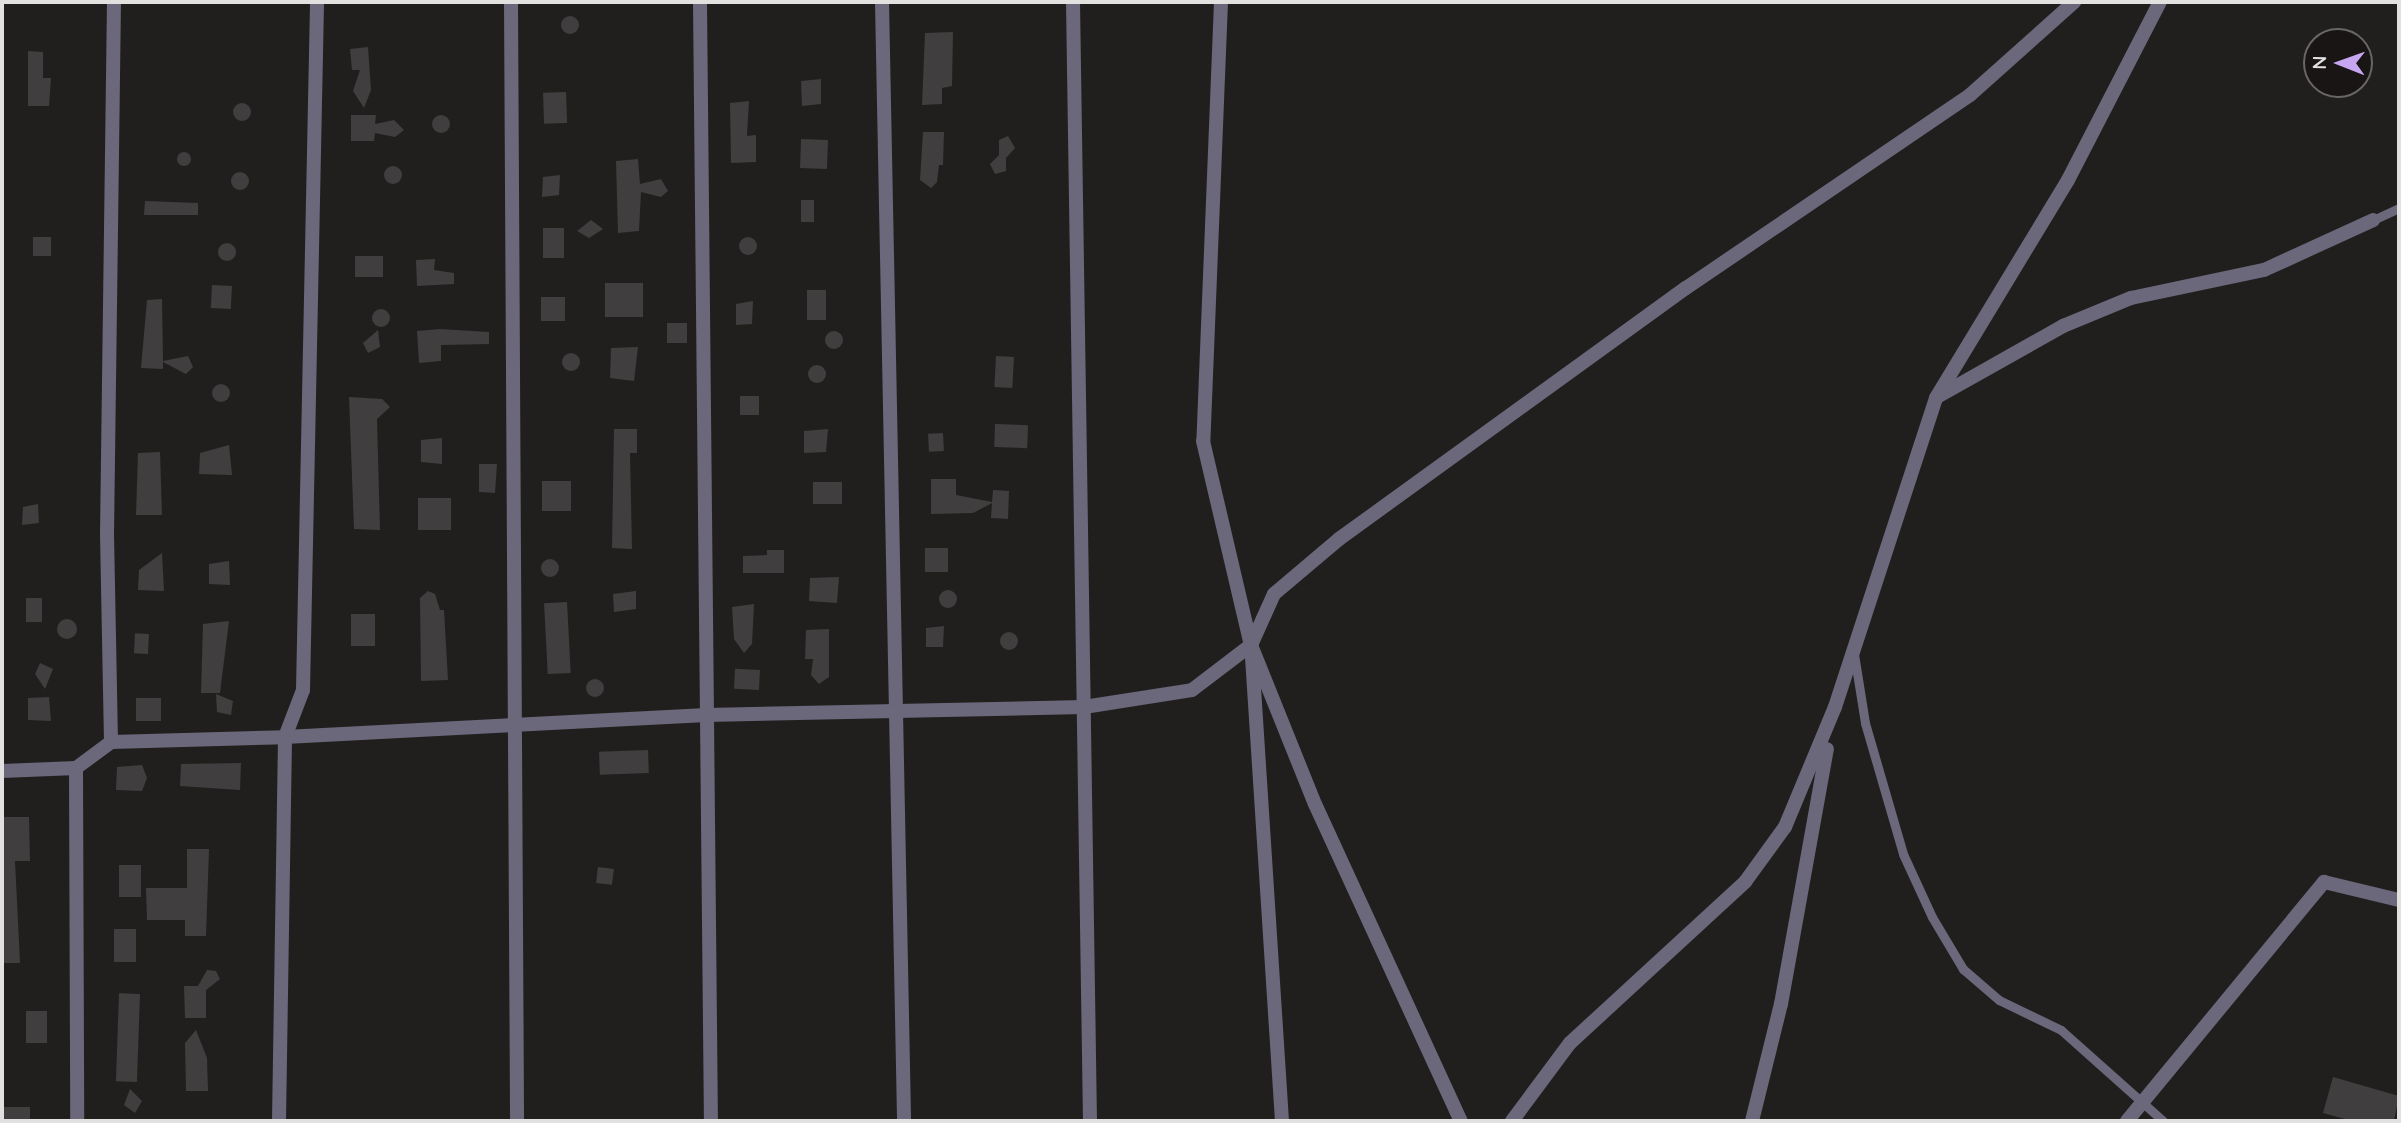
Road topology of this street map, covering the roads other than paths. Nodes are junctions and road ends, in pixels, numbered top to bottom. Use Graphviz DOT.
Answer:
graph roads {
  1 [pos="114,2"];
  2 [pos="317,2"];
  3 [pos="511,2"];
  4 [pos="700,2"];
  5 [pos="882,2"];
  6 [pos="1073,2"];
  7 [pos="1232,2"];
  8 [pos="2074,2"];
  9 [pos="2160,2"];
  10 [pos="1221,8"];
  11 [pos="2399,208"];
  12 [pos="2374,220"];
  13 [pos="1936,398"];
  14 [pos="1251,645"];
  15 [pos="1853,645"];
  16 [pos="1084,707"];
  17 [pos="1835,707"];
  18 [pos="896,709"];
  19 [pos="706,715"];
  20 [pos="512,725"];
  21 [pos="285,737"];
  22 [pos="111,742"];
  23 [pos="76,768"];
  24 [pos="2,771"];
  25 [pos="2399,900"];
  26 [pos="2142,1102"];
  27 [pos="77,1121"];
  28 [pos="279,1121"];
  29 [pos="517,1121"];
  30 [pos="711,1121"];
  31 [pos="904,1121"];
  32 [pos="1090,1121"];
  33 [pos="1282,1121"];
  34 [pos="1461,1121"];
  35 [pos="1512,1121"];
  36 [pos="1752,1121"];
  37 [pos="2127,1121"];
  38 [pos="2163,1121"];
  1 -- 22 [label="street"];
  2 -- 21 [label="street"];
  3 -- 20 [label="street"];
  4 -- 19 [label="street"];
  5 -- 18 [label="street"];
  6 -- 16 [label="street"];
  7 -- 10 [label="street"];
  8 -- 14 [label="street"];
  9 -- 13 [label="street"];
  10 -- 14 [label="street"];
  11 -- 12 [label="lane"];
  12 -- 13 [label="street"];
  13 -- 15 [label="street"];
  14 -- 16 [label="street"];
  14 -- 33 [label="street"];
  14 -- 34 [label="street"];
  15 -- 17 [label="street"];
  15 -- 26 [label="lane"];
  16 -- 18 [label="street"];
  16 -- 32 [label="street"];
  17 -- 35 [label="street"];
  17 -- 36 [label="street"];
  18 -- 19 [label="street"];
  18 -- 31 [label="street"];
  19 -- 20 [label="street"];
  19 -- 30 [label="street"];
  20 -- 21 [label="street"];
  20 -- 29 [label="street"];
  21 -- 22 [label="street"];
  21 -- 28 [label="street"];
  22 -- 23 [label="street"];
  23 -- 24 [label="street"];
  23 -- 27 [label="street"];
  25 -- 26 [label="street"];
  26 -- 37 [label="street"];
  26 -- 38 [label="lane"];
}
